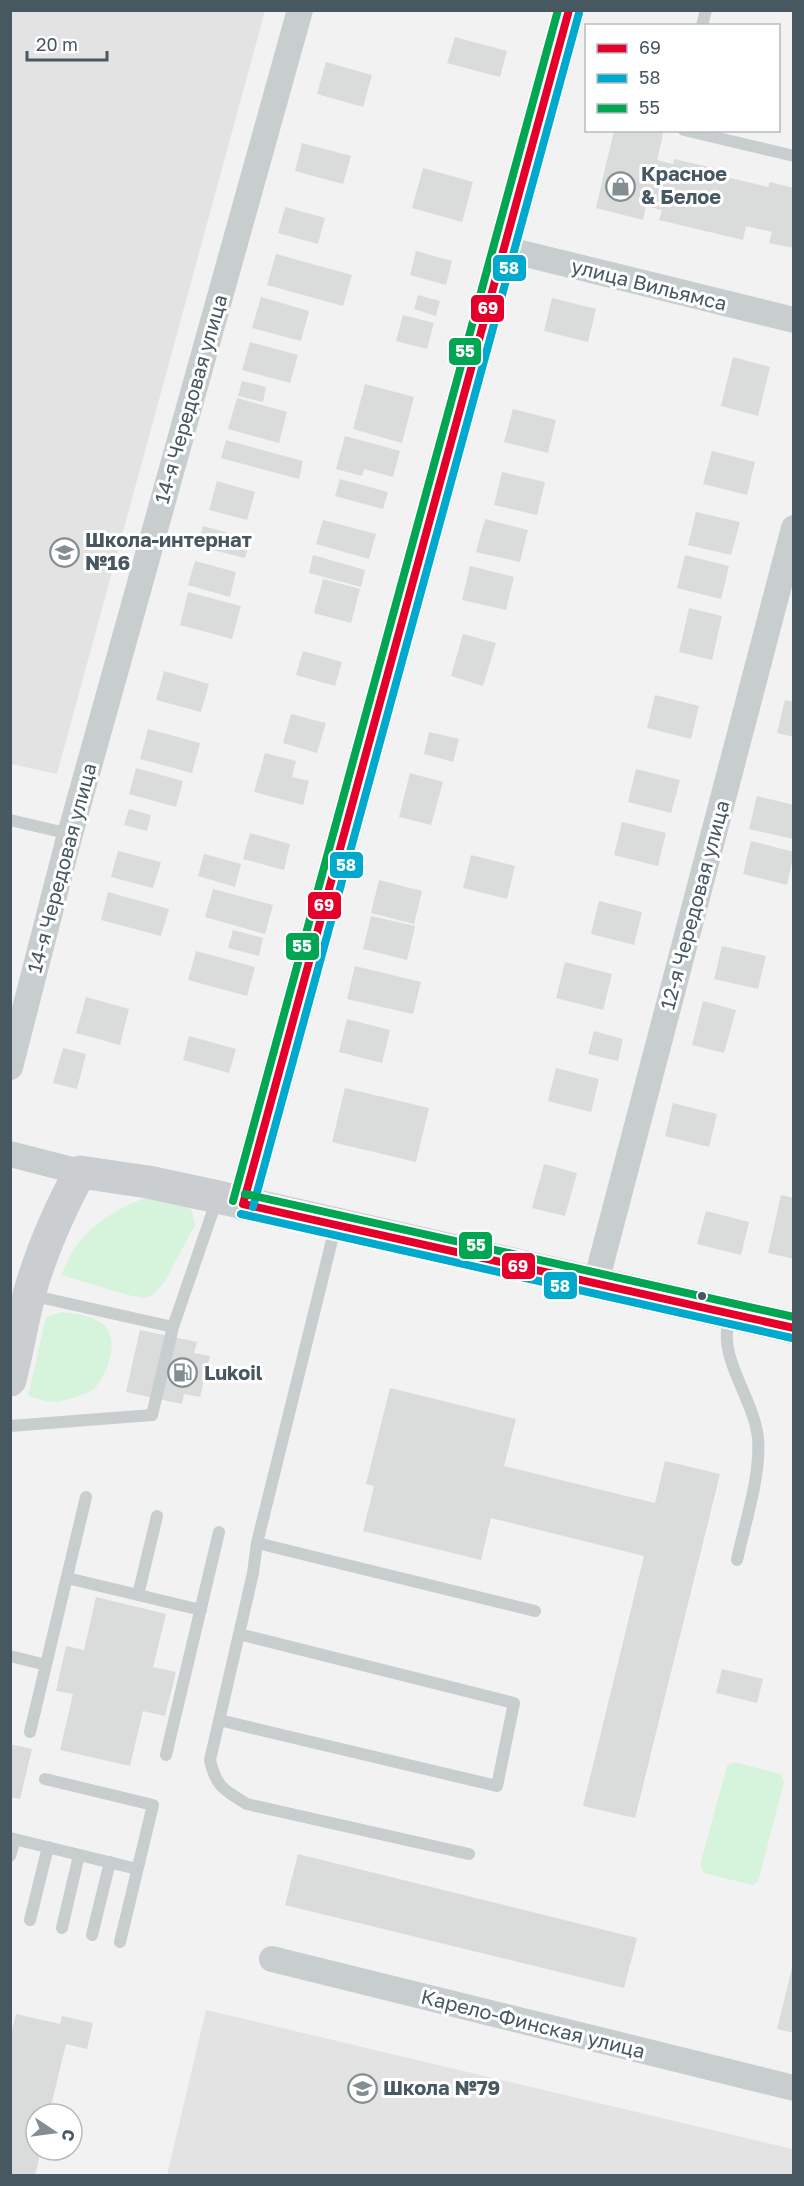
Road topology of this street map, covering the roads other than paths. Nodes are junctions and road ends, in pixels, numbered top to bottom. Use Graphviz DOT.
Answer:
graph roads {
  1 [pos="300,10"];
  2 [pos="569,10"];
  3 [pos="692,132"];
  4 [pos="794,156"];
  5 [pos="505,249"];
  6 [pos="794,320"];
  7 [pos="794,528"];
  8 [pos="10,820"];
  9 [pos="70,834"];
  10 [pos="10,1067"];
  11 [pos="10,1154"];
  12 [pos="80,1172"];
  13 [pos="230,1200"];
  14 [pos="336,1223"];
  15 [pos="596,1282"];
  16 [pos="29,1295"];
  17 [pos="731,1313"];
  18 [pos="173,1327"];
  19 [pos="794,1328"];
  20 [pos="10,1380"];
  21 [pos="10,1426"];
  22 [pos="86,1497"];
  23 [pos="157,1516"];
  24 [pos="219,1532"];
  25 [pos="257,1543"];
  26 [pos="736,1560"];
  27 [pos="67,1578"];
  28 [pos="138,1595"];
  29 [pos="201,1610"];
  30 [pos="535,1611"];
  31 [pos="239,1634"];
  32 [pos="10,1656"];
  33 [pos="46,1665"];
  34 [pos="219,1720"];
  35 [pos="30,1732"];
  36 [pos="166,1755"];
  37 [pos="45,1779"];
  38 [pos="13,1839"];
  39 [pos="48,1847"];
  40 [pos="469,1854"];
  41 [pos="79,1855"];
  42 [pos="10,1856"];
  43 [pos="110,1862"];
  44 [pos="137,1869"];
  45 [pos="30,1920"];
  46 [pos="62,1928"];
  47 [pos="92,1935"];
  48 [pos="120,1942"];
  49 [pos="272,1959"];
  50 [pos="794,2088"];
  1 -- 9 [label="street, 14-я Чередовая улица"];
  2 -- 5 [label="main road"];
  3 -- 4 [label="lane"];
  5 -- 6 [label="street, улица Вильямса"];
  5 -- 13 [label="main road"];
  7 -- 15 [label="street, 12-я Чередовая улица"];
  8 -- 9 [label="lane"];
  9 -- 10 [label="street, 14-я Чередовая улица"];
  11 -- 12 [label="street"];
  12 -- 13 [label="main road"];
  12 -- 16 [label="main road"];
  13 -- 14 [label="main road"];
  13 -- 18 [label="lane"];
  14 -- 15 [label="main road"];
  14 -- 25 [label="lane"];
  15 -- 17 [label="main road"];
  16 -- 18 [label="lane"];
  16 -- 20 [label="main road"];
  17 -- 19 [label="main road"];
  17 -- 26 [label="lane"];
  18 -- 21 [label="lane"];
  22 -- 27 [label="lane"];
  23 -- 28 [label="lane"];
  24 -- 29 [label="lane"];
  25 -- 30 [label="lane"];
  25 -- 31 [label="lane"];
  27 -- 28 [label="lane"];
  27 -- 33 [label="lane"];
  28 -- 29 [label="lane"];
  29 -- 36 [label="lane"];
  31 -- 34 [label="lane"];
  31 -- 34 [label="lane"];
  32 -- 33 [label="lane"];
  33 -- 35 [label="lane"];
  34 -- 40 [label="lane"];
  37 -- 44 [label="lane"];
  38 -- 39 [label="lane"];
  38 -- 42 [label="lane"];
  39 -- 41 [label="lane"];
  39 -- 45 [label="lane"];
  41 -- 43 [label="lane"];
  41 -- 46 [label="lane"];
  43 -- 44 [label="lane"];
  43 -- 47 [label="lane"];
  44 -- 48 [label="lane"];
  49 -- 50 [label="street, Карело-Финская улица"];
}
